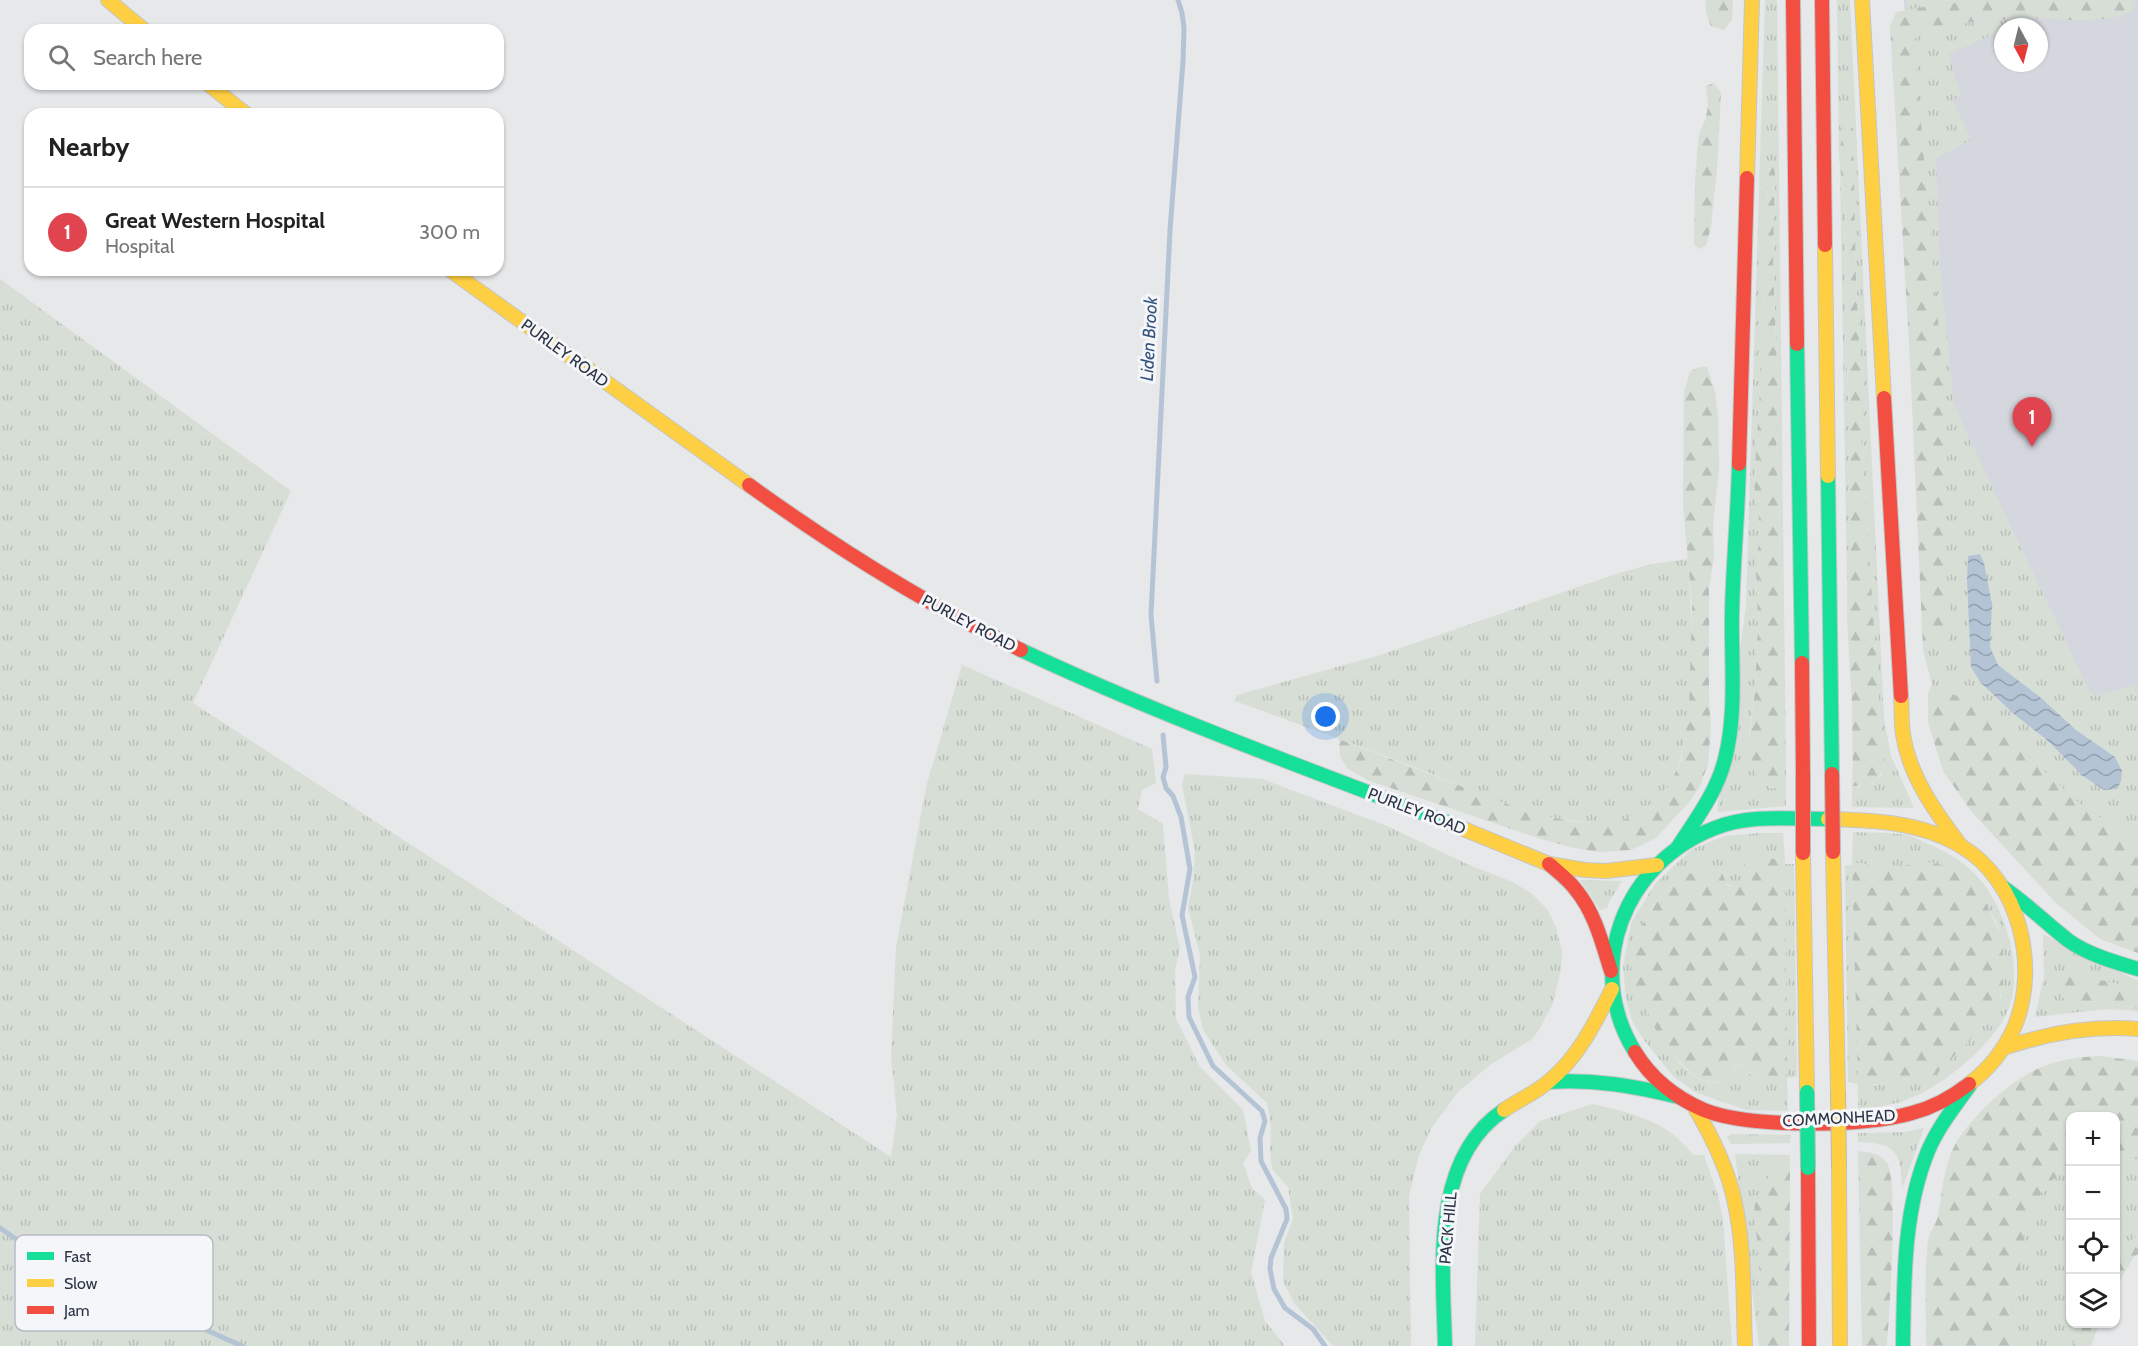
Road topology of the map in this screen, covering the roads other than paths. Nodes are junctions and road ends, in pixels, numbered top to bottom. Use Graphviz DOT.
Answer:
graph roads {
  1 [pos="108,0"];
  2 [pos="1752,0"];
  3 [pos="1792,0"];
  4 [pos="1822,0"];
  5 [pos="1862,0"];
  6 [pos="137,24"];
  7 [pos="216,90"];
  8 [pos="238,108"];
  9 [pos="458,276"];
  10 [pos="1961,846"];
  11 [pos="1678,847"];
  12 [pos="1549,864"];
  13 [pos="1657,865"];
  14 [pos="2003,887"];
  15 [pos="2138,969"];
  16 [pos="1611,970"];
  17 [pos="1612,989"];
  18 [pos="2138,1029"];
  19 [pos="2003,1048"];
  20 [pos="1548,1082"];
  21 [pos="1970,1085"];
  22 [pos="1679,1098"];
  23 [pos="1694,1106"];
  24 [pos="1445,1346"];
  25 [pos="1745,1346"];
  26 [pos="1809,1346"];
  27 [pos="1840,1346"];
  28 [pos="1903,1346"];
  1 -- 6 [label="main road"];
  2 -- 11 [label="main road"];
  3 -- 26 [label="main road, bridge"];
  4 -- 27 [label="main road, bridge"];
  5 -- 10 [label="main road"];
  7 -- 8 [label="main road"];
  9 -- 12 [label="main road, PURLEY ROAD"];
  10 -- 11 [label="main road, COMMONHEAD"];
  10 -- 14 [label="main road, COMMONHEAD"];
  11 -- 13 [label="main road, COMMONHEAD"];
  12 -- 13 [label="main road, PURLEY ROAD"];
  12 -- 16 [label="main road, PURLEY ROAD"];
  13 -- 16 [label="main road, COMMONHEAD"];
  14 -- 15 [label="main road"];
  14 -- 19 [label="main road, COMMONHEAD"];
  16 -- 17 [label="main road, COMMONHEAD"];
  17 -- 20 [label="main road, PACK HILL"];
  17 -- 22 [label="main road, COMMONHEAD"];
  18 -- 19 [label="main road"];
  19 -- 21 [label="main road, COMMONHEAD"];
  20 -- 22 [label="main road"];
  20 -- 24 [label="main road, PACK HILL"];
  21 -- 23 [label="main road, COMMONHEAD"];
  21 -- 28 [label="main road"];
  22 -- 23 [label="main road, COMMONHEAD"];
  23 -- 25 [label="main road"];
}
